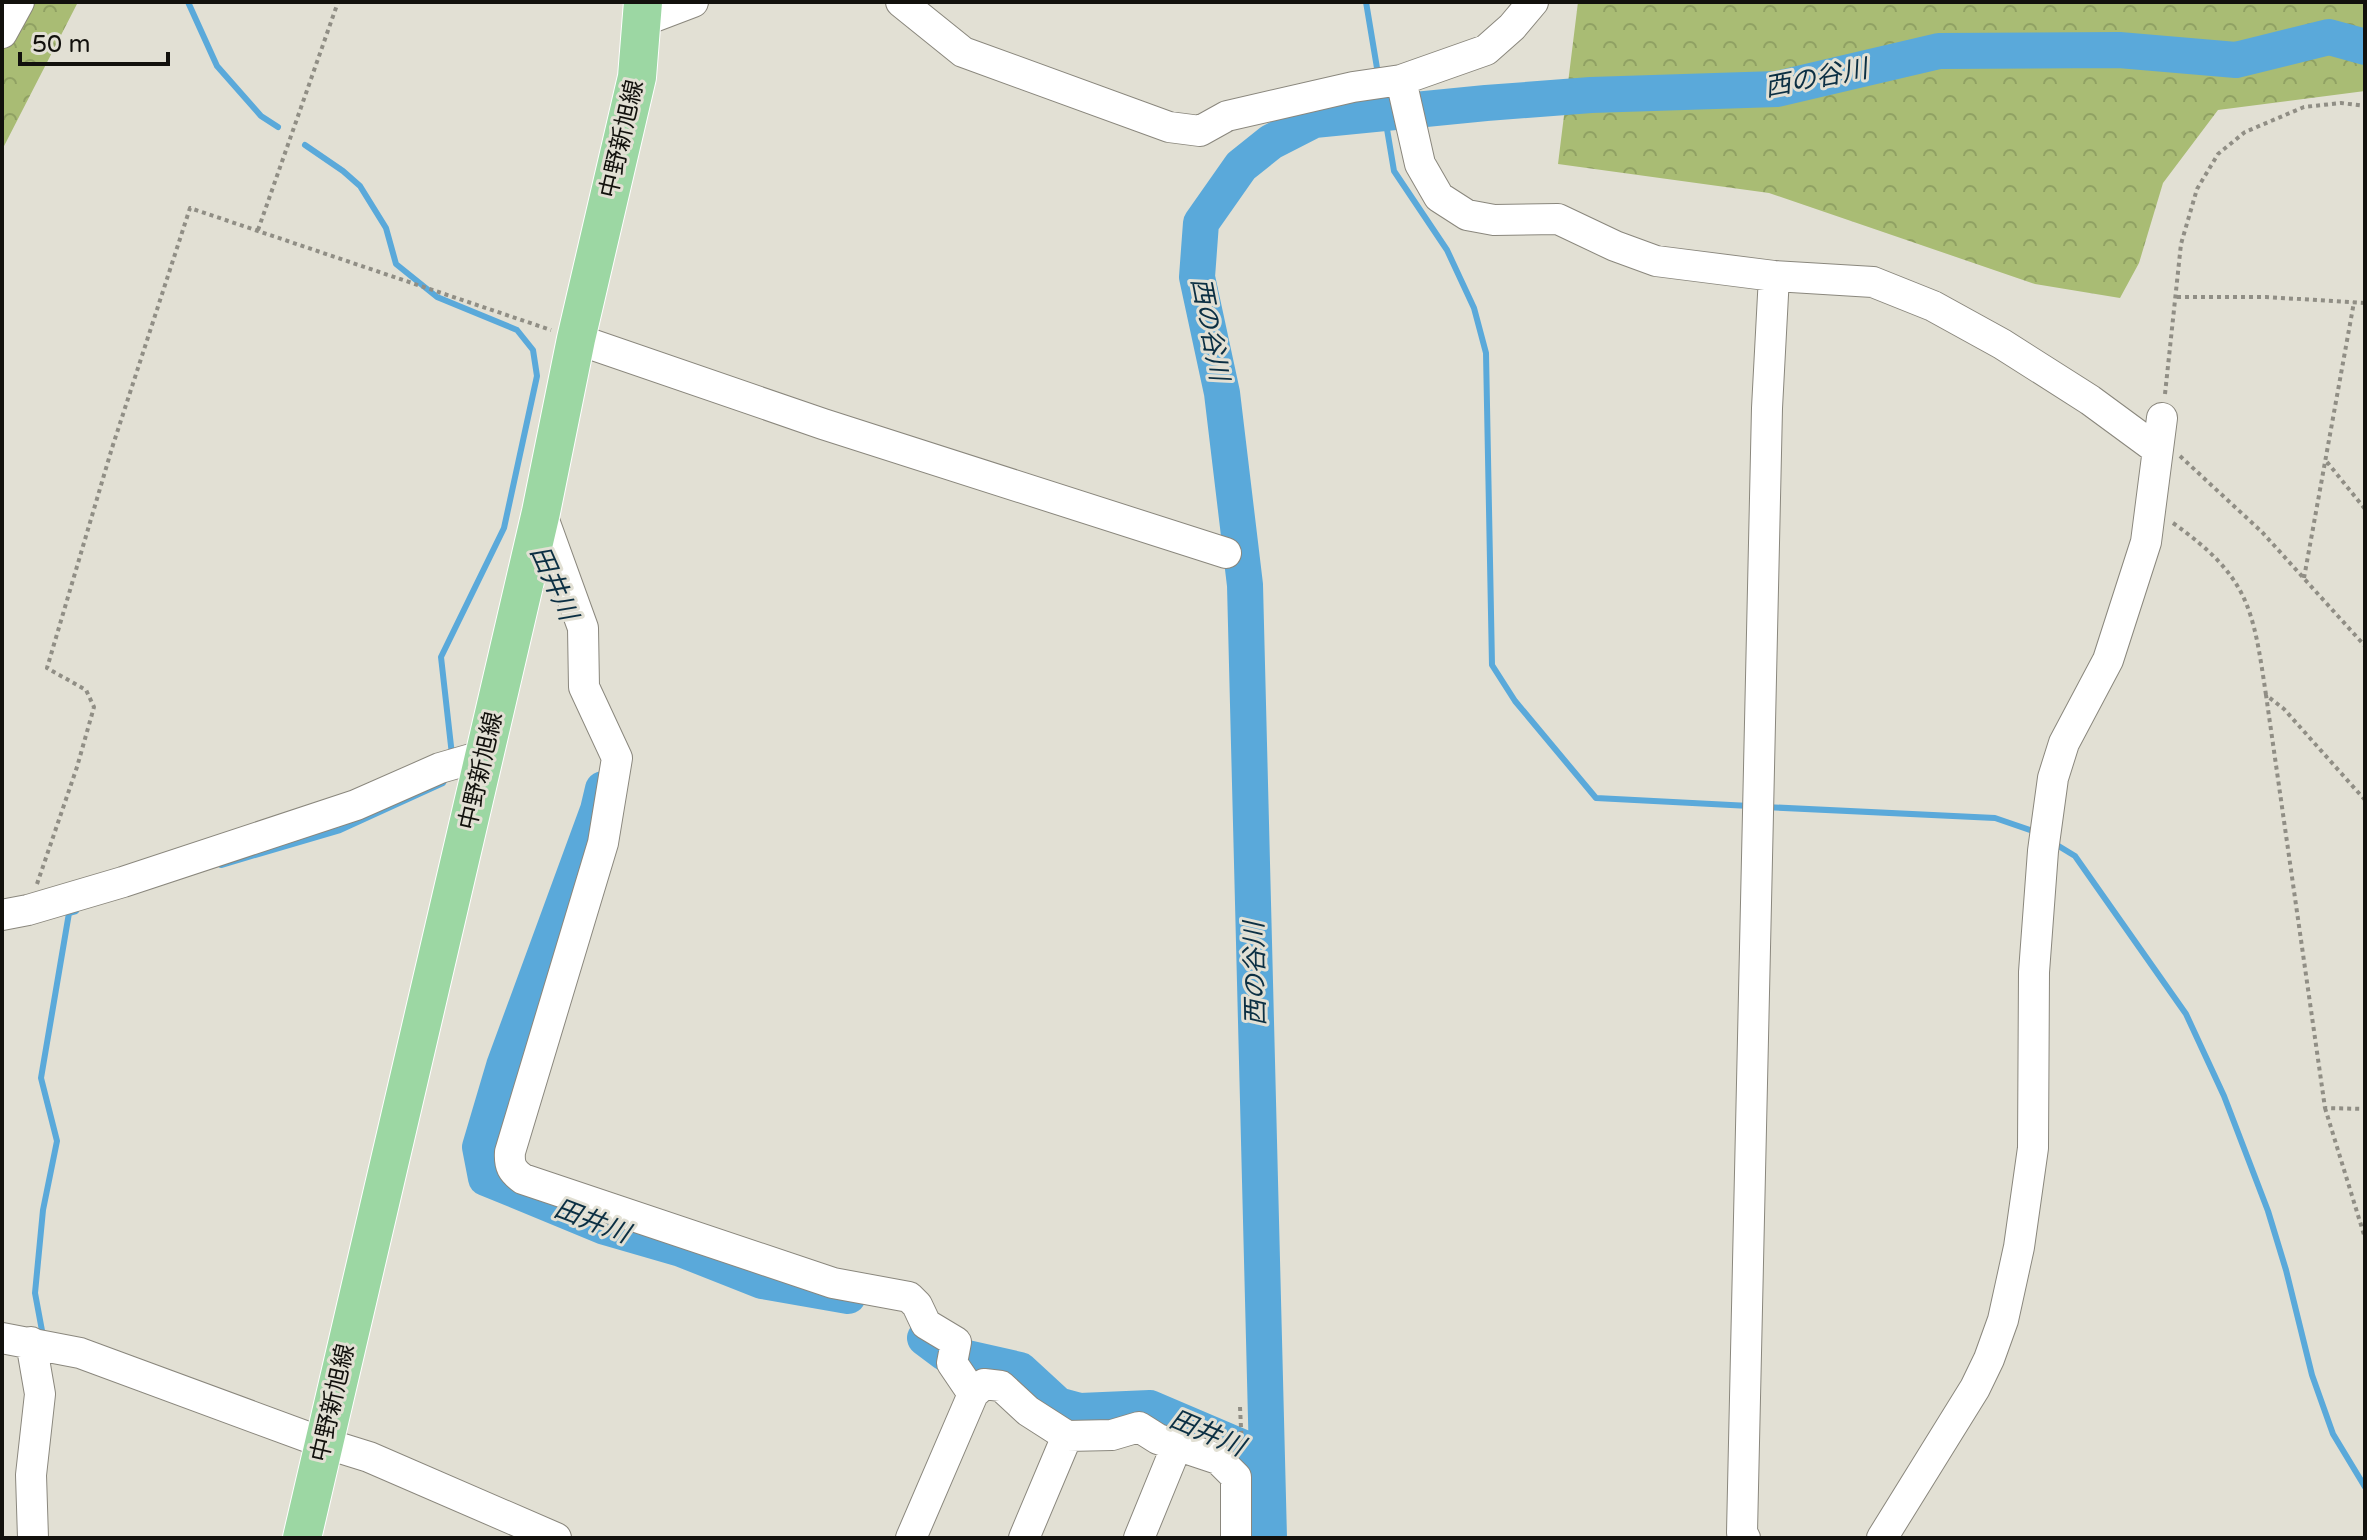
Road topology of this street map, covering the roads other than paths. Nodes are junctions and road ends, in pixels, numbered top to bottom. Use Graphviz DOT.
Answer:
graph roads {
  1 [pos="19,2"];
  2 [pos="693,2"];
  3 [pos="901,2"];
  4 [pos="1533,2"];
  5 [pos="643,12"];
  6 [pos="2,33"];
  7 [pos="1401,80"];
  8 [pos="1774,276"];
  9 [pos="576,339"];
  10 [pos="541,512"];
  11 [pos="1226,553"];
  12 [pos="485,755"];
  13 [pos="15,912"];
  14 [pos="17,1340"];
  15 [pos="973,1394"];
  16 [pos="1067,1436"];
  17 [pos="324,1443"];
  18 [pos="1177,1445"];
  19 [pos="33,1538"];
  20 [pos="302,1538"];
  21 [pos="556,1538"];
  22 [pos="911,1538"];
  23 [pos="1024,1538"];
  24 [pos="1139,1538"];
  25 [pos="1236,1538"];
  26 [pos="1745,1538"];
  27 [pos="1882,1538"];
  1 -- 6 [label="street"];
  2 -- 5 [label="street"];
  3 -- 7 [label="street"];
  4 -- 7 [label="street"];
  5 -- 9 [label="main road, 中野新旭線"];
  7 -- 8 [label="street"];
  8 -- 26 [label="street"];
  8 -- 27 [label="street"];
  9 -- 10 [label="main road, 中野新旭線"];
  9 -- 11 [label="street"];
  10 -- 12 [label="main road, 中野新旭線"];
  10 -- 15 [label="street"];
  12 -- 13 [label="street"];
  12 -- 17 [label="main road, 中野新旭線"];
  14 -- 17 [label="street"];
  14 -- 19 [label="street"];
  15 -- 16 [label="street"];
  15 -- 22 [label="street"];
  16 -- 18 [label="street"];
  16 -- 23 [label="street"];
  17 -- 20 [label="main road, 中野新旭線"];
  17 -- 21 [label="street"];
  18 -- 24 [label="street"];
  18 -- 25 [label="street"];
}
